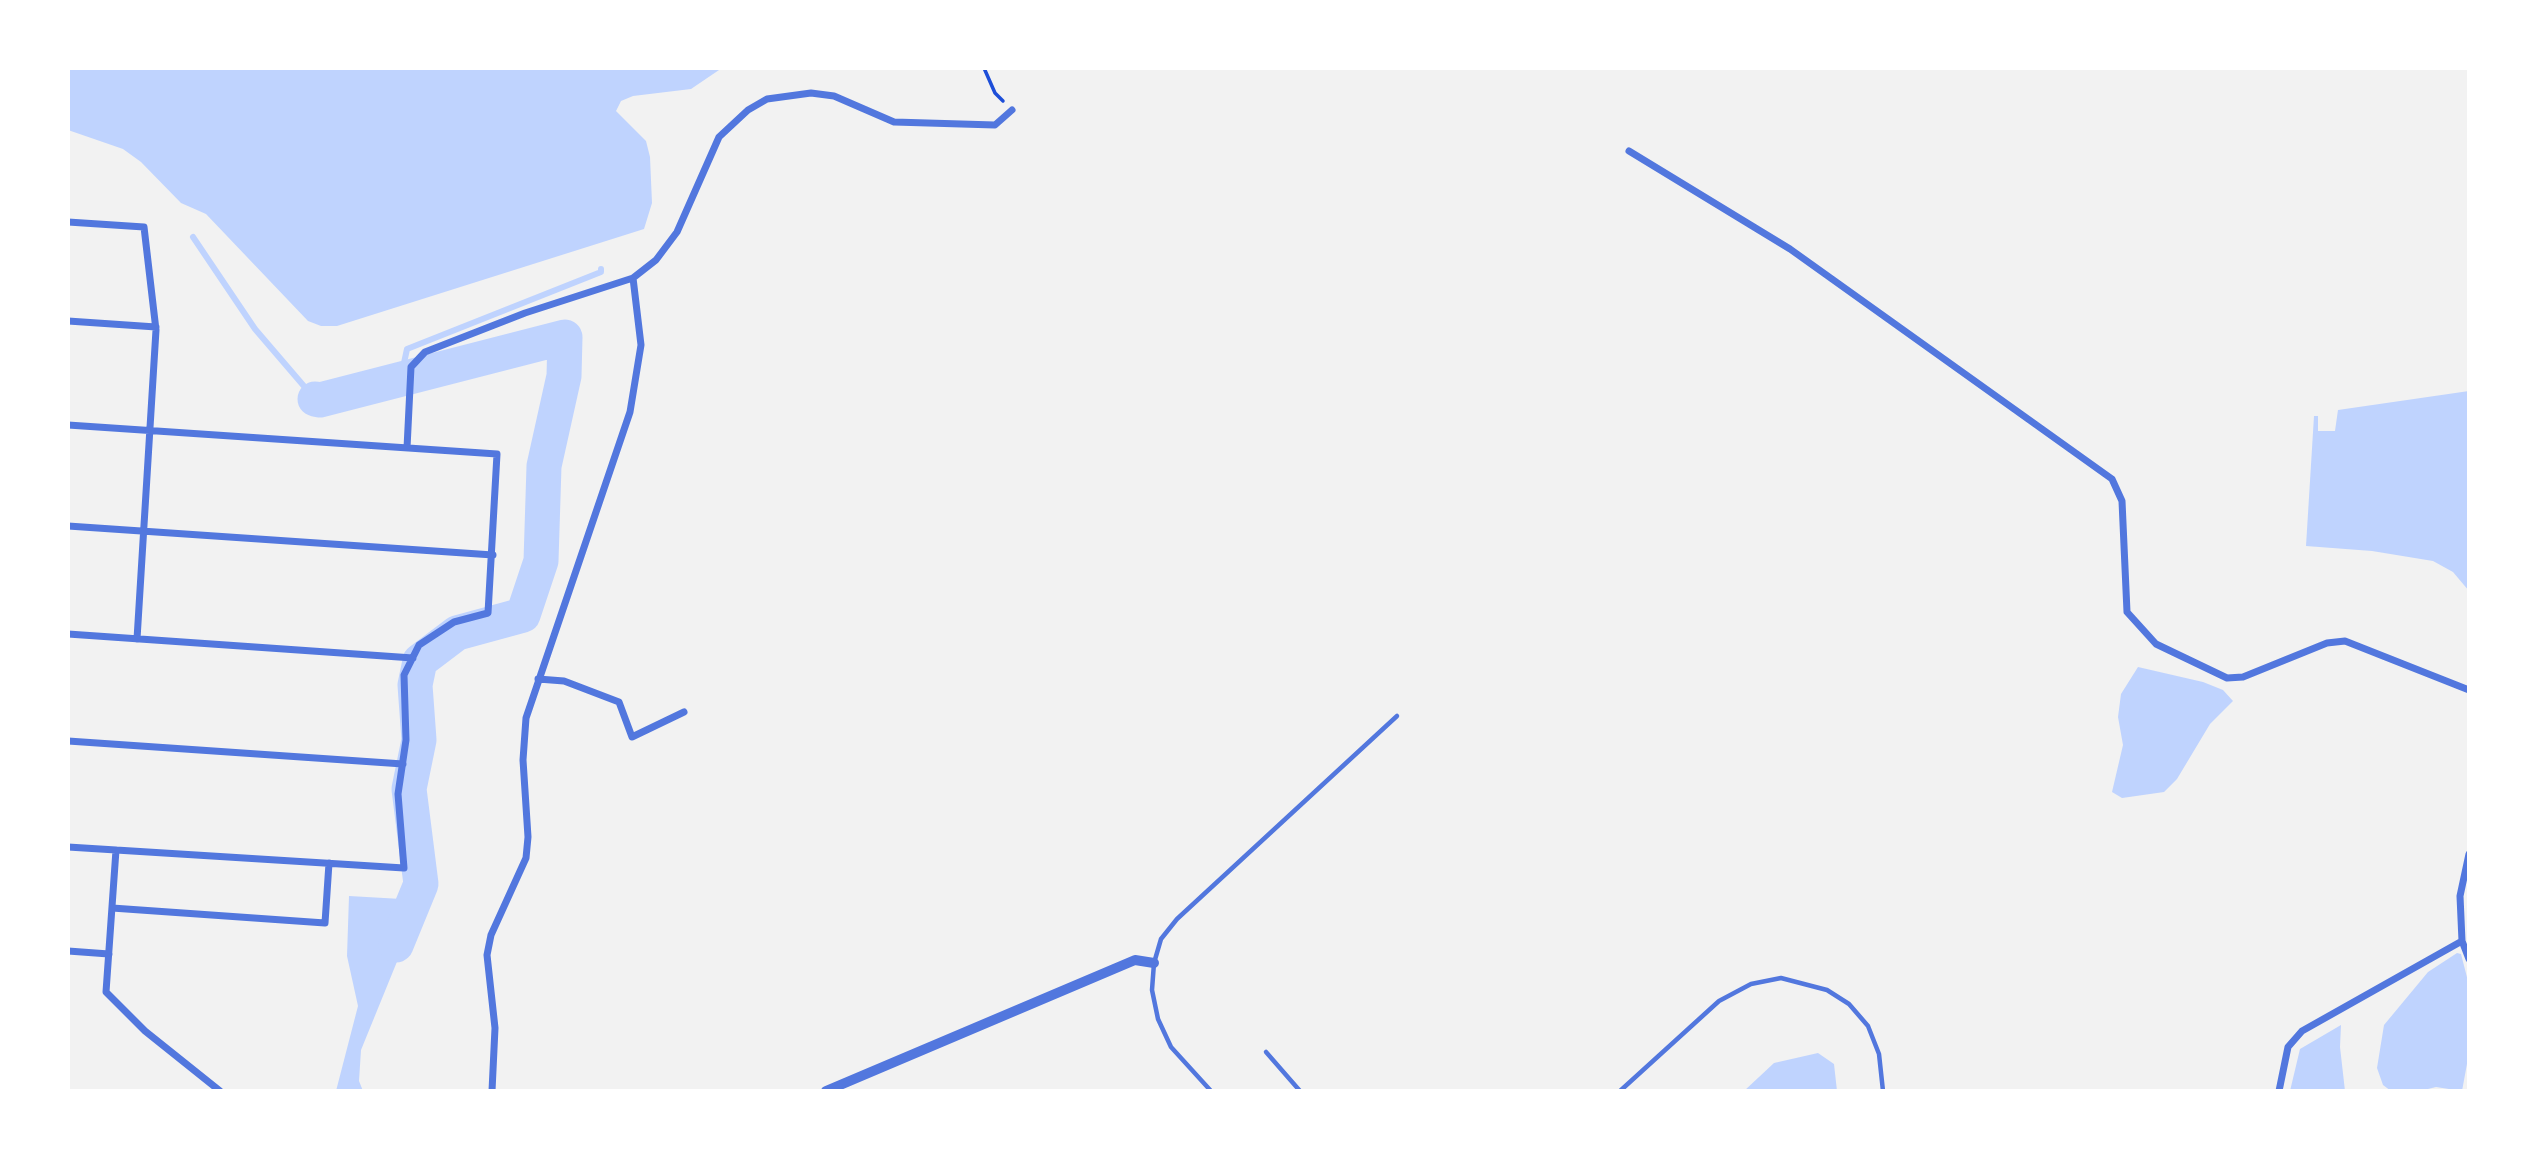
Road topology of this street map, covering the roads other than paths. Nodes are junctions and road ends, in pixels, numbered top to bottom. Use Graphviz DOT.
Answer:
graph roads {
  1 [pos="1012,110"];
  2 [pos="1629,151"];
  3 [pos="68,222"];
  4 [pos="633,278"];
  5 [pos="68,321"];
  6 [pos="156,327"];
  7 [pos="68,425"];
  8 [pos="150,430"];
  9 [pos="407,448"];
  10 [pos="68,526"];
  11 [pos="143,531"];
  12 [pos="493,555"];
  13 [pos="68,634"];
  14 [pos="136,639"];
  15 [pos="413,658"];
  16 [pos="538,679"];
  17 [pos="2469,690"];
  18 [pos="684,712"];
  19 [pos="1396,716"];
  20 [pos="68,741"];
  21 [pos="403,764"];
  22 [pos="68,847"];
  23 [pos="116,850"];
  24 [pos="2469,854"];
  25 [pos="329,863"];
  26 [pos="112,908"];
  27 [pos="2462,941"];
  28 [pos="68,951"];
  29 [pos="109,954"];
  30 [pos="2469,959"];
  31 [pos="1154,963"];
  32 [pos="1266,1052"];
  33 [pos="220,1091"];
  34 [pos="492,1091"];
  35 [pos="826,1091"];
  36 [pos="1211,1091"];
  37 [pos="1300,1091"];
  38 [pos="1619,1091"];
  39 [pos="1883,1091"];
  40 [pos="2278,1091"];
  1 -- 4 [label="street"];
  2 -- 17 [label="street"];
  3 -- 6 [label="street"];
  4 -- 9 [label="street"];
  4 -- 16 [label="street"];
  5 -- 6 [label="street"];
  6 -- 8 [label="street"];
  7 -- 8 [label="street"];
  8 -- 9 [label="street"];
  8 -- 11 [label="street"];
  9 -- 12 [label="street"];
  10 -- 11 [label="street"];
  11 -- 12 [label="street"];
  11 -- 14 [label="street"];
  12 -- 15 [label="street"];
  13 -- 14 [label="street"];
  14 -- 15 [label="street"];
  15 -- 21 [label="street"];
  16 -- 18 [label="street"];
  16 -- 34 [label="street"];
  19 -- 31 [label="lane"];
  20 -- 21 [label="street"];
  21 -- 25 [label="street"];
  22 -- 23 [label="street"];
  23 -- 25 [label="street"];
  23 -- 26 [label="street"];
  24 -- 27 [label="street"];
  25 -- 26 [label="street"];
  26 -- 29 [label="street"];
  27 -- 30 [label="street"];
  27 -- 40 [label="street"];
  28 -- 29 [label="street"];
  29 -- 33 [label="street"];
  31 -- 35 [label="street"];
  31 -- 36 [label="lane"];
  32 -- 37 [label="lane"];
  38 -- 39 [label="lane"];
}
